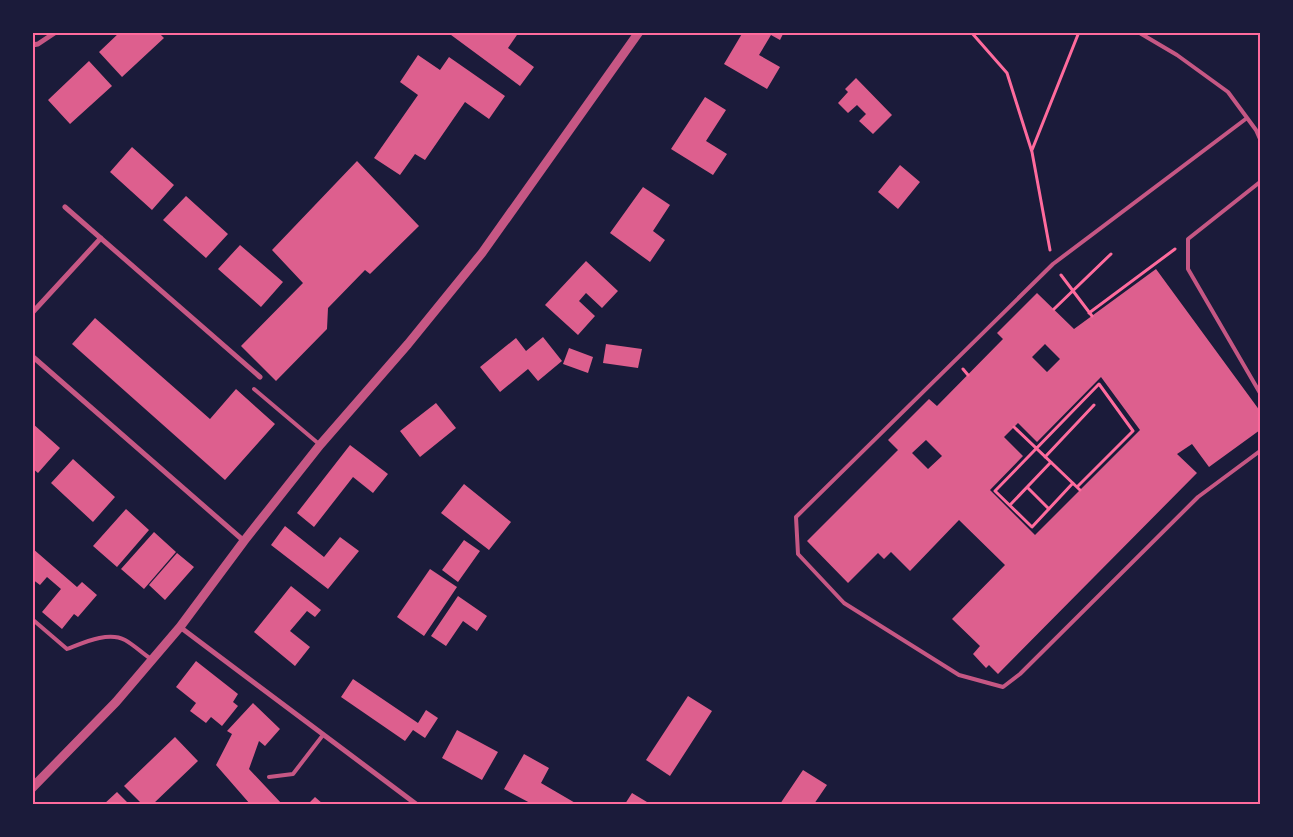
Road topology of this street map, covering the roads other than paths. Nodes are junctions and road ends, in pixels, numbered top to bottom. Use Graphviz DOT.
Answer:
graph roads {
  1 [pos="56,32"];
  2 [pos="639,32"];
  3 [pos="1138,32"];
  4 [pos="32,45"];
  5 [pos="1247,118"];
  6 [pos="1260,139"];
  7 [pos="1260,182"];
  8 [pos="65,207"];
  9 [pos="101,238"];
  10 [pos="32,313"];
  11 [pos="32,356"];
  12 [pos="260,376"];
  13 [pos="254,389"];
  14 [pos="1260,393"];
  15 [pos="320,445"];
  16 [pos="1260,451"];
  17 [pos="244,541"];
  18 [pos="32,619"];
  19 [pos="180,627"];
  20 [pos="152,660"];
  21 [pos="323,735"];
  22 [pos="269,777"];
  23 [pos="32,788"];
  24 [pos="416,804"];
  1 -- 4 [label="street"];
  2 -- 15 [label="street"];
  3 -- 5 [label="lane"];
  5 -- 6 [label="lane"];
  5 -- 16 [label="lane"];
  7 -- 14 [label="lane"];
  8 -- 9 [label="street"];
  9 -- 10 [label="street"];
  9 -- 12 [label="street"];
  11 -- 17 [label="street"];
  13 -- 15 [label="lane"];
  15 -- 17 [label="street"];
  17 -- 19 [label="street"];
  18 -- 20 [label="lane"];
  19 -- 20 [label="street"];
  19 -- 21 [label="street"];
  20 -- 23 [label="street"];
  21 -- 22 [label="lane"];
  21 -- 24 [label="street"];
}
